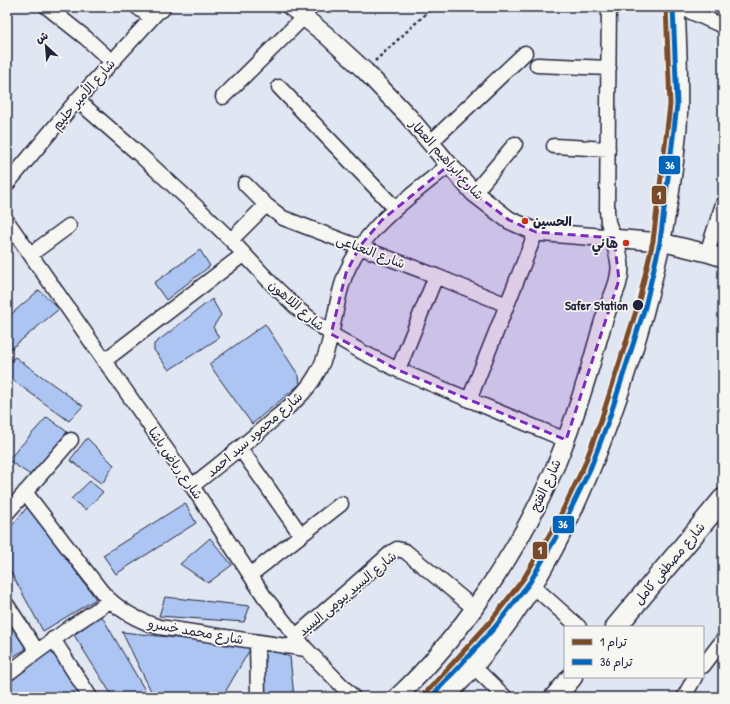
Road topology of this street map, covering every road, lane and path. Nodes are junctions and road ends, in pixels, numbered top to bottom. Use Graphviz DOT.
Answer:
graph roads {
  1 [pos="47,7"];
  2 [pos="137,7"];
  3 [pos="433,7"];
  4 [pos="609,7"];
  5 [pos="676,7"];
  6 [pos="680,7"];
  7 [pos="159,10"];
  8 [pos="303,10"];
  9 [pos="723,26"];
  10 [pos="525,53"];
  11 [pos="112,61"];
  12 [pos="537,65"];
  13 [pos="609,68"];
  14 [pos="365,71"];
  15 [pos="279,87"];
  16 [pos="223,97"];
  17 [pos="77,100"];
  18 [pos="430,143"];
  19 [pos="515,144"];
  20 [pos="554,146"];
  21 [pos="608,149"];
  22 [pos="449,166"];
  23 [pos="7,184"];
  24 [pos="245,184"];
  25 [pos="474,192"];
  26 [pos="723,204"];
  27 [pos="266,205"];
  28 [pos="395,208"];
  29 [pos="7,221"];
  30 [pos="69,226"];
  31 [pos="536,232"];
  32 [pos="614,238"];
  33 [pos="231,240"];
  34 [pos="661,242"];
  35 [pos="360,246"];
  36 [pos="30,254"];
  37 [pos="244,254"];
  38 [pos="715,256"];
  39 [pos="436,276"];
  40 [pos="507,305"];
  41 [pos="331,334"];
  42 [pos="104,361"];
  43 [pos="398,370"];
  44 [pos="469,400"];
  45 [pos="71,440"];
  46 [pos="566,440"];
  47 [pos="240,448"];
  48 [pos="192,486"];
  49 [pos="25,492"];
  50 [pos="723,499"];
  51 [pos="341,504"];
  52 [pos="7,513"];
  53 [pos="301,536"];
  54 [pos="250,575"];
  55 [pos="534,586"];
  56 [pos="110,601"];
  57 [pos="7,605"];
  58 [pos="474,608"];
  59 [pos="578,626"];
  60 [pos="617,626"];
  61 [pos="295,637"];
  62 [pos="53,639"];
  63 [pos="723,640"];
  64 [pos="257,642"];
  65 [pos="306,649"];
  66 [pos="36,652"];
  67 [pos="704,665"];
  68 [pos="474,667"];
  69 [pos="7,674"];
  70 [pos="571,678"];
  71 [pos="694,678"];
  72 [pos="90,697"];
  73 [pos="258,697"];
  74 [pos="353,697"];
  75 [pos="397,697"];
  76 [pos="446,697"];
  77 [pos="505,697"];
  78 [pos="555,697"];
  79 [pos="684,697"];
  1 -- 11 [label="street"];
  2 -- 7 [label="street"];
  3 -- 14 [label="path"];
  4 -- 13 [label="street"];
  5 -- 34 [label="street"];
  6 -- 9 [label="street"];
  7 -- 11 [label="street, شارع الأمير حليم"];
  8 -- 14 [label="street, شارع ابراهيم العطار"];
  8 -- 16 [label="street"];
  10 -- 18 [label="street"];
  11 -- 17 [label="street, شارع الأمير حليم"];
  12 -- 13 [label="street"];
  13 -- 21 [label="street"];
  14 -- 18 [label="street, شارع ابراهيم العطار"];
  15 -- 28 [label="street"];
  17 -- 23 [label="street, شارع الأمير حليم"];
  17 -- 33 [label="street, شارع اللاهون"];
  18 -- 22 [label="street, شارع ابراهيم العطار"];
  19 -- 25 [label="street"];
  20 -- 21 [label="street"];
  21 -- 32 [label="street"];
  22 -- 25 [label="street, شارع ابراهيم العطار"];
  22 -- 28 [label="street, شارع محمود سيد احمد"];
  24 -- 27 [label="street, شارع النعناعى"];
  25 -- 31 [label="street, شارع ابراهيم العطار"];
  26 -- 38 [label="street"];
  27 -- 33 [label="street"];
  27 -- 35 [label="street, شارع النعناعى"];
  28 -- 35 [label="street, شارع محمود سيد احمد"];
  29 -- 36 [label="street, شارع رياض باشا"];
  30 -- 36 [label="street"];
  31 -- 32 [label="street, شارع ابراهيم العطار"];
  31 -- 40 [label="street"];
  32 -- 34 [label="street, شارع ابراهيم العطار"];
  32 -- 46 [label="street, شارع الفتح"];
  33 -- 37 [label="street, شارع اللاهون"];
  34 -- 38 [label="street, شارع ابراهيم العطار"];
  34 -- 55 [label="street"];
  35 -- 39 [label="street, شارع النعناعى"];
  35 -- 41 [label="street, شارع محمود سيد احمد"];
  36 -- 42 [label="street, شارع رياض باشا"];
  37 -- 41 [label="street, شارع اللاهون"];
  37 -- 42 [label="street"];
  39 -- 40 [label="street, شارع النعناعى"];
  39 -- 43 [label="street"];
  40 -- 44 [label="street"];
  41 -- 43 [label="street, شارع اللاهون"];
  41 -- 47 [label="street, شارع محمود سيد احمد"];
  42 -- 48 [label="street, شارع رياض باشا"];
  43 -- 44 [label="street, شارع اللاهون"];
  44 -- 46 [label="street, شارع اللاهون"];
  45 -- 49 [label="street"];
  46 -- 58 [label="street, شارع الفتح"];
  47 -- 48 [label="street, شارع محمود سيد احمد"];
  47 -- 53 [label="street"];
  48 -- 54 [label="street, شارع رياض باشا"];
  49 -- 52 [label="street"];
  49 -- 56 [label="street, شارع محمد خسرو"];
  50 -- 60 [label="main road, شارع مصطفى كامل"];
  51 -- 53 [label="street"];
  53 -- 54 [label="street"];
  54 -- 61 [label="street, شارع رياض باشا"];
  55 -- 59 [label="street"];
  55 -- 68 [label="street"];
  56 -- 62 [label="street"];
  56 -- 64 [label="street, شارع محمد خسرو"];
  57 -- 66 [label="street"];
  58 -- 61 [label="street, شارع السيد بيومى السيد"];
  58 -- 75 [label="street, شارع الفتح"];
  61 -- 65 [label="street, شارع رياض باشا"];
  62 -- 66 [label="street"];
  62 -- 72 [label="street"];
  63 -- 67 [label="street"];
  64 -- 65 [label="street, شارع محمد خسرو"];
  64 -- 73 [label="street"];
  65 -- 74 [label="street, شارع رياض باشا"];
  66 -- 69 [label="street"];
  68 -- 76 [label="street"];
  68 -- 77 [label="street"];
  70 -- 78 [label="main road"];
  71 -- 79 [label="street"];
}
